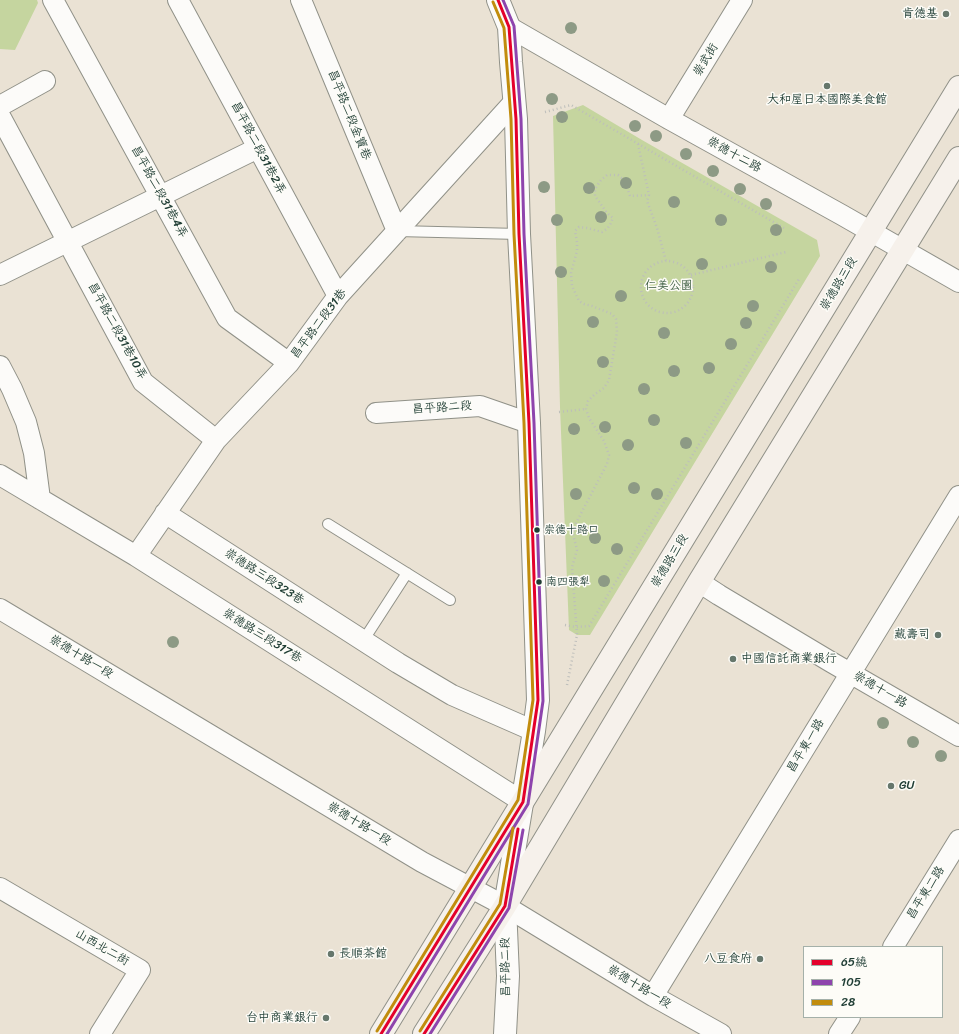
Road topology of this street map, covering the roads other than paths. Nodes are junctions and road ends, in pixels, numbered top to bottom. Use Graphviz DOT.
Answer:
graph roads {
  1 [pos="53,0"];
  2 [pos="178,0"];
  3 [pos="301,0"];
  4 [pos="498,0"];
  5 [pos="742,0"];
  6 [pos="509,27"];
  7 [pos="45,82"];
  8 [pos="959,87"];
  9 [pos="514,102"];
  10 [pos="0,106"];
  11 [pos="0,116"];
  12 [pos="669,119"];
  13 [pos="258,148"];
  14 [pos="959,158"];
  15 [pos="161,195"];
  16 [pos="397,231"];
  17 [pos="871,232"];
  18 [pos="519,234"];
  19 [pos="68,242"];
  20 [pos="903,250"];
  21 [pos="0,275"];
  22 [pos="959,282"];
  23 [pos="338,296"];
  24 [pos="289,363"];
  25 [pos="0,366"];
  26 [pos="376,413"];
  27 [pos="529,422"];
  28 [pos="216,440"];
  29 [pos="0,475"];
  30 [pos="959,496"];
  31 [pos="40,499"];
  32 [pos="165,513"];
  33 [pos="328,524"];
  34 [pos="136,556"];
  35 [pos="407,573"];
  36 [pos="699,582"];
  37 [pos="450,600"];
  38 [pos="0,609"];
  39 [pos="363,640"];
  40 [pos="850,673"];
  41 [pos="534,731"];
  42 [pos="959,736"];
  43 [pos="523,802"];
  44 [pos="959,840"];
  45 [pos="0,888"];
  46 [pos="471,888"];
  47 [pos="505,906"];
  48 [pos="894,946"];
  49 [pos="653,996"];
  50 [pos="849,1018"];
  51 [pos="100,1034"];
  52 [pos="381,1034"];
  53 [pos="424,1034"];
  54 [pos="505,1034"];
  55 [pos="720,1034"];
  56 [pos="839,1034"];
  1 -- 15 [label="street, 昌平路二段31巷4弄"];
  2 -- 13 [label="street, 昌平路二段31巷2弄"];
  3 -- 16 [label="street, 昌平路二段金寶巷"];
  4 -- 6 [label="street, 昌平路二段"];
  5 -- 12 [label="street, 崇武街"];
  6 -- 9 [label="street, 昌平路二段"];
  6 -- 12 [label="street, 崇德十二路"];
  7 -- 10 [label="street"];
  8 -- 17 [label="main road, 崇德路三段"];
  9 -- 16 [label="street, 昌平路二段31巷"];
  9 -- 18 [label="street, 昌平路二段"];
  11 -- 19 [label="street, 昌平路二段31巷10弄"];
  12 -- 17 [label="street, 崇德十二路"];
  13 -- 15 [label="street"];
  13 -- 23 [label="street, 昌平路二段31巷2弄"];
  14 -- 20 [label="main road"];
  15 -- 19 [label="street"];
  15 -- 24 [label="street, 昌平路二段31巷4弄"];
  16 -- 18 [label="lane"];
  16 -- 23 [label="street, 昌平路二段31巷"];
  17 -- 20 [label="street, 崇德十二路"];
  17 -- 43 [label="main road, 崇德路三段"];
  18 -- 27 [label="street, 昌平路二段"];
  19 -- 21 [label="street"];
  19 -- 28 [label="street, 昌平路二段31巷10弄"];
  20 -- 22 [label="street, 崇德十二路"];
  20 -- 36 [label="main road"];
  23 -- 24 [label="street, 昌平路二段31巷"];
  24 -- 28 [label="street, 昌平路二段31巷"];
  25 -- 31 [label="street"];
  26 -- 27 [label="street, 昌平路二段"];
  27 -- 41 [label="street, 昌平路二段"];
  28 -- 32 [label="street, 昌平路二段31巷"];
  29 -- 31 [label="street, 崇德路三段317巷"];
  30 -- 40 [label="street, 昌平東一路"];
  31 -- 34 [label="street, 崇德路三段317巷"];
  32 -- 34 [label="street, 昌平路二段31巷"];
  32 -- 39 [label="street, 崇德路三段323巷"];
  33 -- 35 [label="lane"];
  34 -- 43 [label="street, 崇德路三段317巷"];
  35 -- 37 [label="lane"];
  35 -- 39 [label="lane"];
  36 -- 40 [label="street, 崇德十一路"];
  36 -- 47 [label="main road"];
  38 -- 46 [label="street, 崇德十路一段"];
  39 -- 41 [label="street, 崇德路三段323巷"];
  40 -- 42 [label="street, 崇德十一路"];
  40 -- 49 [label="street, 昌平東一路"];
  41 -- 43 [label="street, 昌平路二段"];
  43 -- 46 [label="main road, 崇德路三段"];
  43 -- 47 [label="street, 昌平路二段"];
  44 -- 48 [label="street, 昌平東二路"];
  45 -- 51 [label="street, 山西北二街"];
  46 -- 47 [label="street, 崇德十路一段"];
  46 -- 52 [label="main road, 崇德路三段"];
  47 -- 49 [label="street, 崇德十路一段"];
  47 -- 53 [label="main road"];
  47 -- 54 [label="street, 昌平路二段"];
  49 -- 55 [label="street, 崇德十路一段"];
  50 -- 56 [label="street"];
}
